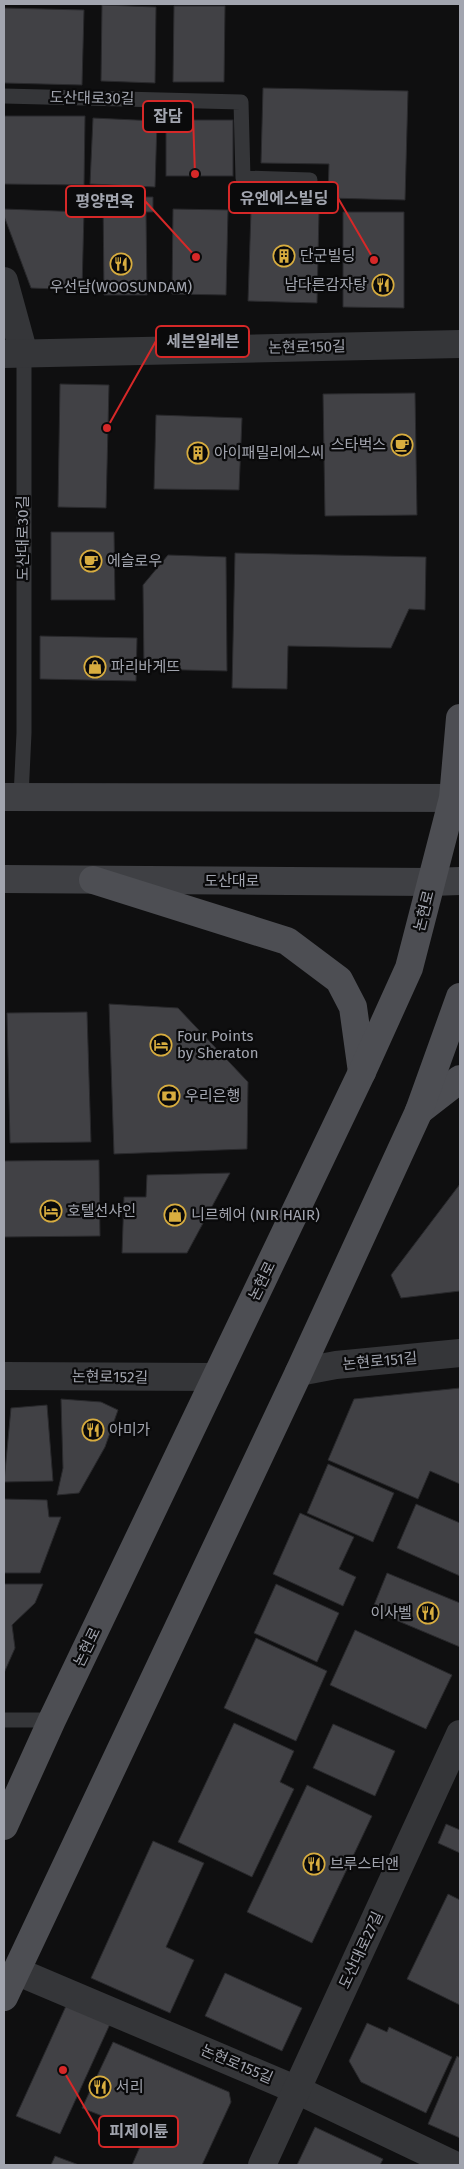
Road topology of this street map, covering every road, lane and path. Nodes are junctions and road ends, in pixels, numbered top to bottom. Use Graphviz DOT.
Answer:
graph roads {
  1 [pos="4,96"];
  2 [pos="310,180"];
  3 [pos="4,281"];
  4 [pos="460,344"];
  5 [pos="14,354"];
  6 [pos="460,718"];
  7 [pos="12,797"];
  8 [pos="456,798"];
  9 [pos="4,879"];
  10 [pos="93,880"];
  11 [pos="460,881"];
  12 [pos="431,882"];
  13 [pos="460,997"];
  14 [pos="362,1072"];
  15 [pos="460,1079"];
  16 [pos="419,1112"];
  17 [pos="460,1353"];
  18 [pos="299,1372"];
  19 [pos="4,1376"];
  20 [pos="216,1376"];
  21 [pos="4,1720"];
  22 [pos="52,1720"];
  23 [pos="460,1734"];
  24 [pos="4,1826"];
  25 [pos="16,1971"];
  26 [pos="4,1997"];
  27 [pos="297,2090"];
  28 [pos="262,2165"];
  29 [pos="454,2165"];
  1 -- 2 [label="lane, 도산대로30길"];
  3 -- 5 [label="street, 도산대로30길"];
  4 -- 5 [label="street, 논현로150길"];
  5 -- 7 [label="lane, 도산대로30길"];
  6 -- 8 [label="main road, 논현로"];
  7 -- 8 [label="main road"];
  8 -- 12 [label="main road, 논현로"];
  9 -- 10 [label="main road, 도산대로"];
  10 -- 12 [label="main road, 도산대로"];
  10 -- 14 [label="main road"];
  11 -- 12 [label="main road, 도산대로"];
  12 -- 14 [label="main road, 논현로"];
  13 -- 16 [label="main road"];
  14 -- 20 [label="main road, 논현로"];
  15 -- 16 [label="main road"];
  16 -- 18 [label="main road"];
  17 -- 18 [label="street, 논현로151길"];
  18 -- 25 [label="main road"];
  19 -- 20 [label="street, 논현로152길"];
  20 -- 22 [label="main road, 논현로"];
  21 -- 22 [label="lane"];
  22 -- 24 [label="main road, 논현로"];
  23 -- 27 [label="street, 도산대로27길"];
  25 -- 26 [label="main road"];
  25 -- 27 [label="street, 논현로155길"];
  27 -- 28 [label="street, 도산대로27길"];
  27 -- 29 [label="street, 논현로155길"];
}
